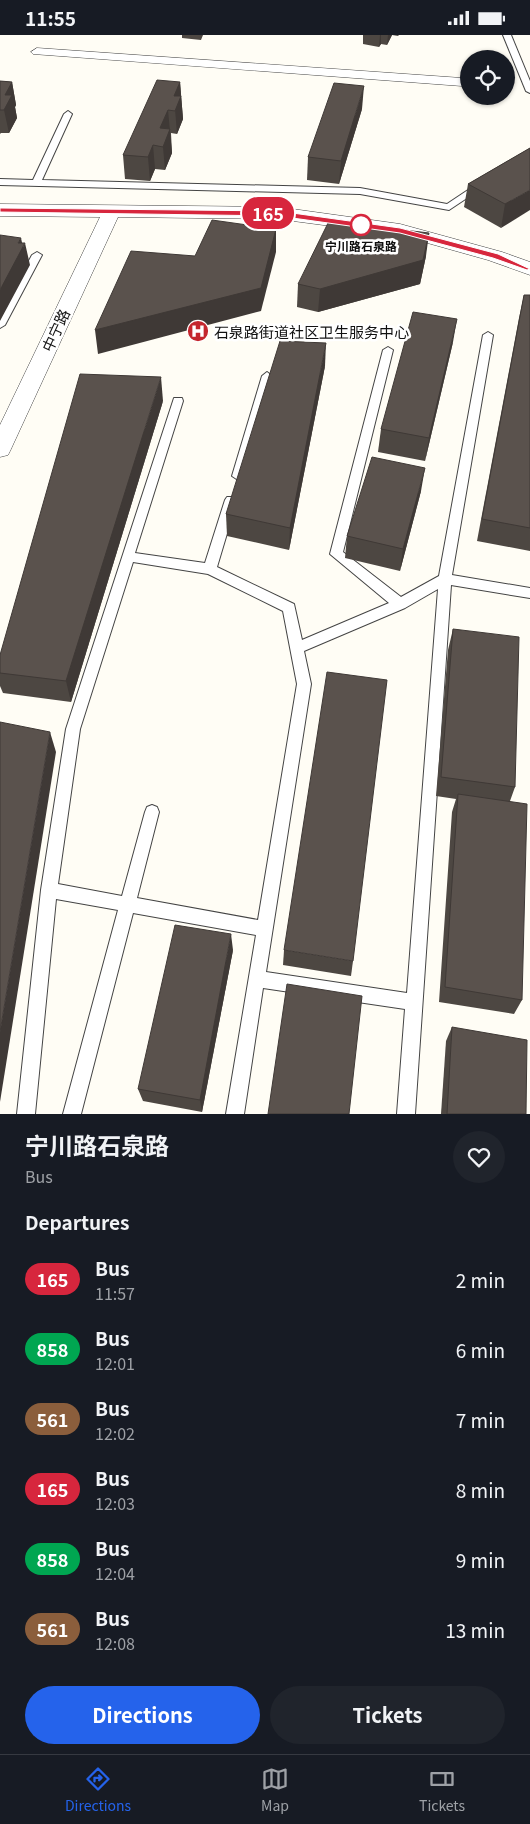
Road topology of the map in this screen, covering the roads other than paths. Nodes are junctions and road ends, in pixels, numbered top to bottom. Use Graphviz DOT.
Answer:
graph roads {
  1 [pos="507,35"];
  2 [pos="37,52"];
  3 [pos="460,82"];
  4 [pos="530,91"];
  5 [pos="68,114"];
  6 [pos="0,182"];
  7 [pos="486,182"];
  8 [pos="36,183"];
  9 [pos="0,210"];
  10 [pos="112,212"];
  11 [pos="37,255"];
  12 [pos="530,269"];
  13 [pos="0,325"];
  14 [pos="488,335"];
  15 [pos="388,350"];
  16 [pos="267,376"];
  17 [pos="178,401"];
  18 [pos="0,449"];
  19 [pos="128,557"];
  20 [pos="210,569"];
  21 [pos="446,579"];
  22 [pos="530,593"];
  23 [pos="400,604"];
  24 [pos="297,648"];
  25 [pos="152,812"];
  26 [pos="50,890"];
  27 [pos="128,904"];
  28 [pos="265,929"];
  29 [pos="257,979"];
  30 [pos="414,1001"];
  31 [pos="26,1114"];
  32 [pos="72,1114"];
  33 [pos="235,1114"];
  34 [pos="406,1114"];
  1 -- 4 [label="lane"];
  2 -- 3 [label="street"];
  5 -- 8 [label="lane"];
  6 -- 8 [label="lane"];
  7 -- 8 [label="lane"];
  9 -- 10 [label="street"];
  10 -- 12 [label="street"];
  10 -- 18 [label="street, 中宁路"];
  11 -- 13 [label="lane"];
  14 -- 21 [label="lane"];
  15 -- 23 [label="lane"];
  16 -- 20 [label="lane"];
  17 -- 19 [label="lane"];
  19 -- 20 [label="lane"];
  19 -- 26 [label="lane"];
  20 -- 24 [label="lane"];
  21 -- 22 [label="lane"];
  21 -- 23 [label="lane"];
  21 -- 30 [label="lane"];
  23 -- 24 [label="lane"];
  24 -- 28 [label="lane"];
  25 -- 27 [label="lane"];
  26 -- 27 [label="lane"];
  26 -- 31 [label="lane"];
  27 -- 28 [label="lane"];
  27 -- 32 [label="lane"];
  28 -- 29 [label="lane"];
  29 -- 30 [label="lane"];
  29 -- 33 [label="lane"];
  30 -- 34 [label="lane"];
}
